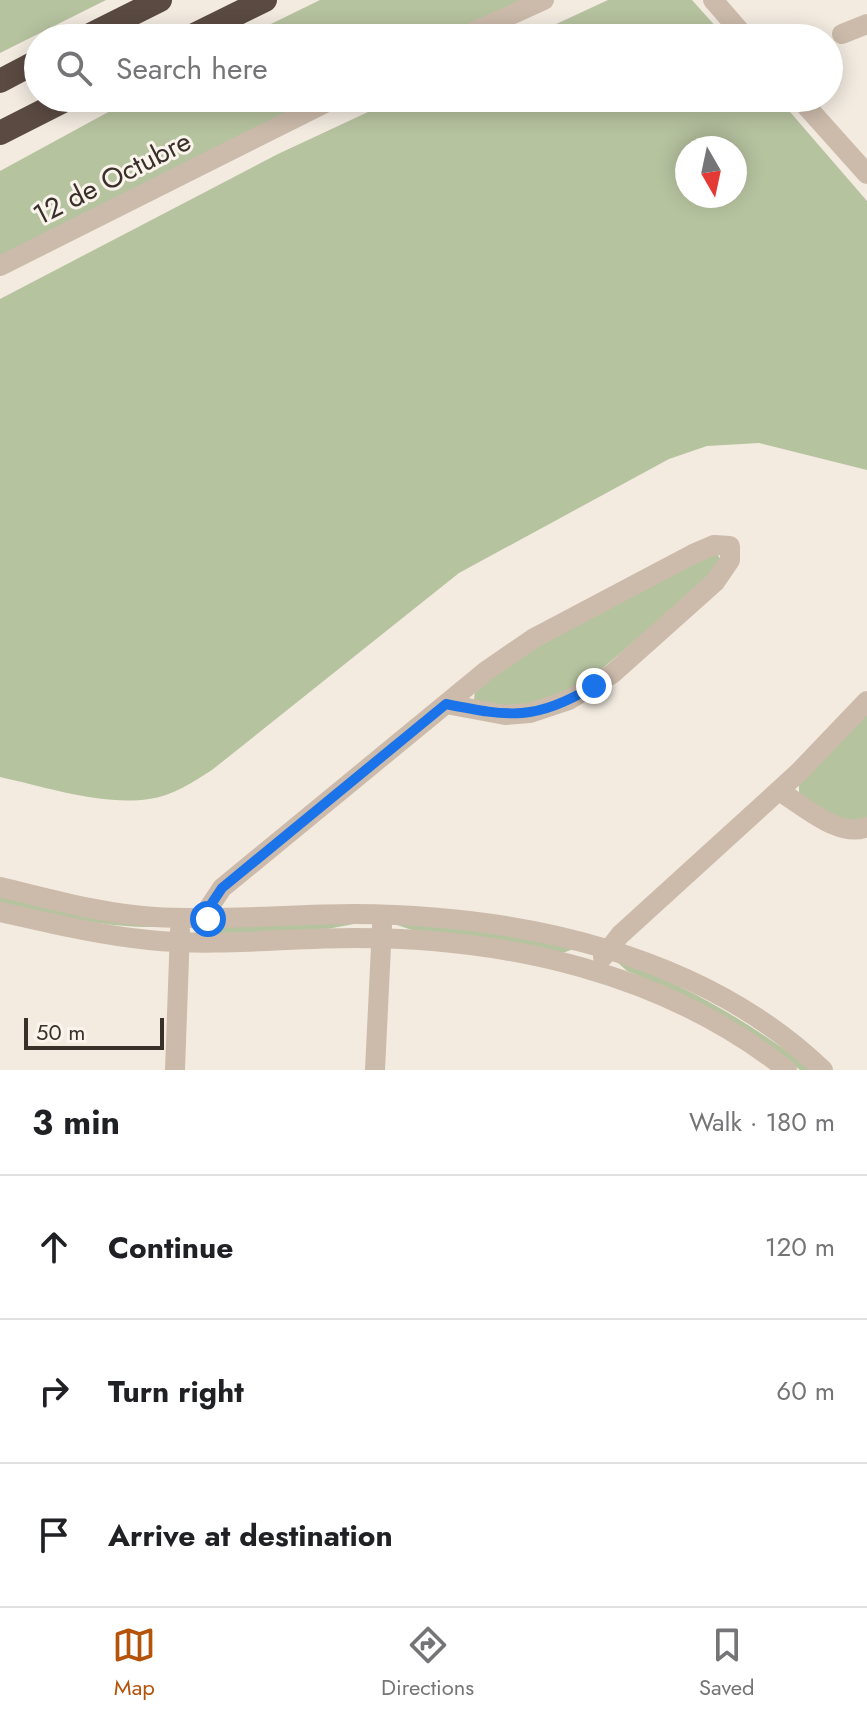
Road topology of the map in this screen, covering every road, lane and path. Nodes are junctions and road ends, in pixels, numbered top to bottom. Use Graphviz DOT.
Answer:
graph roads {
  1 [pos="160,0"];
  2 [pos="265,0"];
  3 [pos="544,0"];
  4 [pos="713,0"];
  5 [pos="112,24"];
  6 [pos="216,24"];
  7 [pos="491,24"];
  8 [pos="734,24"];
  9 [pos="867,24"];
  10 [pos="843,34"];
  11 [pos="24,68"];
  12 [pos="4,79"];
  13 [pos="41,112"];
  14 [pos="307,112"];
  15 [pos="812,112"];
  16 [pos="2,132"];
  17 [pos="867,174"];
  18 [pos="0,266"];
  19 [pos="867,701"];
  20 [pos="446,704"];
  21 [pos="779,791"];
  22 [pos="867,827"];
  23 [pos="0,887"];
  24 [pos="0,912"];
  25 [pos="382,915"];
  26 [pos="181,918"];
  27 [pos="208,919"];
  28 [pos="381,939"];
  29 [pos="179,942"];
  30 [pos="608,950"];
  31 [pos="596,971"];
  32 [pos="175,1070"];
  33 [pos="375,1070"];
  34 [pos="787,1070"];
  35 [pos="823,1070"];
  1 -- 5 [label="highway"];
  2 -- 6 [label="highway"];
  3 -- 7 [label="street"];
  4 -- 8 [label="street"];
  9 -- 10 [label="street"];
  11 -- 12 [label="highway"];
  13 -- 16 [label="highway"];
  14 -- 18 [label="street, 12 de Octubre"];
  15 -- 17 [label="street"];
  19 -- 21 [label="street"];
  20 -- 20 [label="street"];
  20 -- 27 [label="street"];
  21 -- 22 [label="street"];
  21 -- 30 [label="street"];
  23 -- 26 [label="street"];
  24 -- 29 [label="street"];
  25 -- 27 [label="street"];
  25 -- 28 [label="street"];
  25 -- 30 [label="street"];
  26 -- 27 [label="street"];
  26 -- 29 [label="street"];
  28 -- 29 [label="street"];
  28 -- 31 [label="street"];
  28 -- 33 [label="street"];
  29 -- 32 [label="street"];
  30 -- 31 [label="street"];
  30 -- 35 [label="street"];
  31 -- 34 [label="street"];
}
